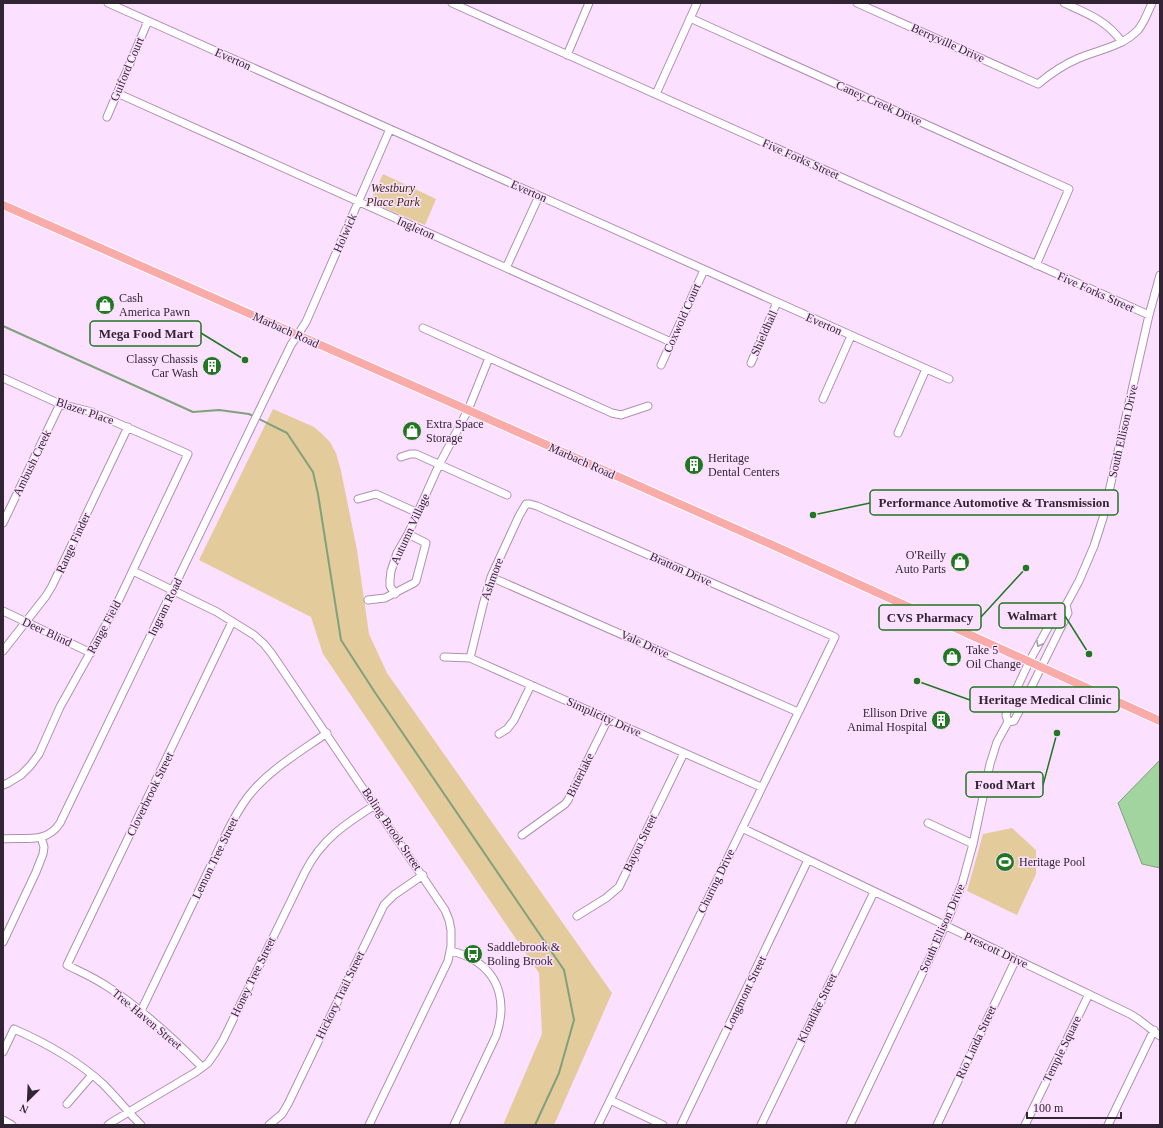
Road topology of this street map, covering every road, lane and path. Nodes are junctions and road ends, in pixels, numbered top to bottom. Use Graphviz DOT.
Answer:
graph roads {
  1 [pos="108,3"];
  2 [pos="452,3"];
  3 [pos="589,3"];
  4 [pos="697,3"];
  5 [pos="858,3"];
  6 [pos="1064,3"];
  7 [pos="1152,3"];
  8 [pos="690,18"];
  9 [pos="148,21"];
  10 [pos="1122,42"];
  11 [pos="567,54"];
  12 [pos="117,93"];
  13 [pos="656,94"];
  14 [pos="107,117"];
  15 [pos="390,130"];
  16 [pos="539,196"];
  17 [pos="358,202"];
  18 [pos="3,205"];
  19 [pos="1036,265"];
  20 [pos="506,268"];
  21 [pos="704,270"];
  22 [pos="1160,275"];
  23 [pos="777,302"];
  24 [pos="1149,315"];
  25 [pos="423,328"];
  26 [pos="298,335"];
  27 [pos="851,336"];
  28 [pos="671,342"];
  29 [pos="489,358"];
  30 [pos="750,363"];
  31 [pos="661,366"];
  32 [pos="926,369"];
  33 [pos="3,378"];
  34 [pos="949,380"];
  35 [pos="823,399"];
  36 [pos="60,404"];
  37 [pos="648,406"];
  38 [pos="468,410"];
  39 [pos="128,427"];
  40 [pos="898,433"];
  41 [pos="188,454"];
  42 [pos="401,457"];
  43 [pos="439,465"];
  44 [pos="506,495"];
  45 [pos="358,499"];
  46 [pos="526,504"];
  47 [pos="418,514"];
  48 [pos="3,523"];
  49 [pos="408,534"];
  50 [pos="133,571"];
  51 [pos="491,577"];
  52 [pos="173,590"];
  53 [pos="395,594"];
  54 [pos="368,600"];
  55 [pos="1066,605"];
  56 [pos="3,611"];
  57 [pos="26,622"];
  58 [pos="232,622"];
  59 [pos="835,637"];
  60 [pos="3,650"];
  61 [pos="91,653"];
  62 [pos="444,657"];
  63 [pos="470,658"];
  64 [pos="1030,662"];
  65 [pos="1040,667"];
  66 [pos="531,685"];
  67 [pos="1014,696"];
  68 [pos="1025,700"];
  69 [pos="798,712"];
  70 [pos="608,719"];
  71 [pos="1160,721"];
  72 [pos="1008,722"];
  73 [pos="327,733"];
  74 [pos="499,734"];
  75 [pos="684,753"];
  76 [pos="3,785"];
  77 [pos="761,787"];
  78 [pos="375,805"];
  79 [pos="928,824"];
  80 [pos="742,828"];
  81 [pos="522,835"];
  82 [pos="41,837"];
  83 [pos="3,839"];
  84 [pos="973,844"];
  85 [pos="808,860"];
  86 [pos="423,875"];
  87 [pos="874,892"];
  88 [pos="577,916"];
  89 [pos="945,926"];
  90 [pos="3,942"];
  91 [pos="451,951"];
  92 [pos="1016,959"];
  93 [pos="67,965"];
  94 [pos="1089,994"];
  95 [pos="141,1011"];
  96 [pos="1154,1030"];
  97 [pos="1160,1036"];
  98 [pos="3,1052"];
  99 [pos="202,1067"];
  100 [pos="92,1075"];
  101 [pos="610,1100"];
  102 [pos="67,1104"];
  103 [pos="129,1113"];
  104 [pos="3,1120"];
  105 [pos="12,1125"];
  106 [pos="108,1125"];
  107 [pos="141,1125"];
  108 [pos="269,1125"];
  109 [pos="369,1125"];
  110 [pos="454,1125"];
  111 [pos="598,1125"];
  112 [pos="663,1125"];
  113 [pos="681,1125"];
  114 [pos="761,1125"];
  115 [pos="850,1125"];
  116 [pos="937,1125"];
  117 [pos="1025,1125"];
  118 [pos="1108,1125"];
  1 -- 9 [label="street, Everton"];
  2 -- 11 [label="street, Five Forks Street"];
  3 -- 11 [label="street"];
  4 -- 8 [label="street"];
  5 -- 10 [label="street, Berryville Drive"];
  6 -- 10 [label="street"];
  7 -- 10 [label="street"];
  8 -- 13 [label="street"];
  8 -- 19 [label="street, Caney Creek Drive"];
  9 -- 12 [label="street, Guiford Court"];
  9 -- 15 [label="street, Everton"];
  11 -- 13 [label="street, Five Forks Street"];
  12 -- 14 [label="street, Guiford Court"];
  12 -- 17 [label="street, Ingleton"];
  13 -- 19 [label="street, Five Forks Street"];
  15 -- 16 [label="street, Everton"];
  15 -- 17 [label="street, Holwick"];
  16 -- 20 [label="street"];
  16 -- 21 [label="street, Everton"];
  17 -- 20 [label="street, Ingleton"];
  17 -- 26 [label="street, Holwick"];
  18 -- 26 [label="main road, Marbach Road"];
  19 -- 24 [label="street, Five Forks Street"];
  20 -- 28 [label="street, Ingleton"];
  21 -- 23 [label="street, Everton"];
  21 -- 28 [label="street, Coxwold Court"];
  22 -- 24 [label="street, South Ellison Drive"];
  23 -- 27 [label="street, Everton"];
  23 -- 30 [label="street, Shieldhall"];
  24 -- 55 [label="street, South Ellison Drive"];
  25 -- 29 [label="street"];
  26 -- 38 [label="main road, Marbach Road"];
  26 -- 52 [label="street, Ingram Road"];
  27 -- 32 [label="street, Everton"];
  27 -- 35 [label="street"];
  28 -- 31 [label="street, Coxwold Court"];
  29 -- 37 [label="street"];
  29 -- 38 [label="street, Autumn Village"];
  32 -- 34 [label="street, Everton"];
  32 -- 40 [label="street"];
  33 -- 36 [label="street, Blazer Place"];
  36 -- 39 [label="street, Blazer Place"];
  36 -- 48 [label="street, Ambush Creek"];
  38 -- 43 [label="street, Autumn Village"];
  38 -- 64 [label="main road, Marbach Road"];
  39 -- 41 [label="street, Blazer Place"];
  39 -- 57 [label="street, Range Finder"];
  41 -- 50 [label="street, Range Field"];
  42 -- 43 [label="street"];
  43 -- 44 [label="street"];
  43 -- 47 [label="street, Autumn Village"];
  45 -- 47 [label="street"];
  46 -- 51 [label="street, Ashmore"];
  46 -- 59 [label="street, Bratton Drive"];
  47 -- 49 [label="street, Autumn Village"];
  49 -- 53 [label="street, Autumn Village"];
  49 -- 53 [label="street"];
  50 -- 52 [label="street, Boling Brook Street"];
  50 -- 61 [label="street, Range Field"];
  51 -- 63 [label="street, Ashmore"];
  51 -- 69 [label="street, Vale Drive"];
  52 -- 58 [label="street, Boling Brook Street"];
  52 -- 82 [label="street, Ingram Road"];
  53 -- 54 [label="street"];
  55 -- 64 [label="street, South Ellison Drive, one-way"];
  55 -- 65 [label="street, South Ellison Drive"];
  56 -- 57 [label="street, Deer Blind"];
  57 -- 60 [label="street, Range Finder"];
  57 -- 61 [label="street, Deer Blind"];
  58 -- 73 [label="street, Boling Brook Street"];
  58 -- 93 [label="street, Cloverbrook Street"];
  59 -- 69 [label="street, Churing Drive"];
  61 -- 76 [label="street, Range Field"];
  62 -- 63 [label="street, Simplicity Drive"];
  63 -- 66 [label="street, Simplicity Drive"];
  64 -- 65 [label="main road, Marbach Road"];
  64 -- 67 [label="street, South Ellison Drive"];
  65 -- 68 [label="street, South Ellison Drive"];
  65 -- 71 [label="main road, Marbach Road"];
  66 -- 70 [label="street, Simplicity Drive"];
  66 -- 74 [label="street"];
  67 -- 68 [label="street"];
  67 -- 72 [label="street, South Ellison Drive"];
  68 -- 72 [label="street, South Ellison Drive"];
  69 -- 77 [label="street, Churing Drive"];
  70 -- 75 [label="street, Simplicity Drive"];
  70 -- 81 [label="street, Bitterlake"];
  72 -- 84 [label="street, South Ellison Drive"];
  73 -- 78 [label="street, Boling Brook Street"];
  73 -- 95 [label="street, Lemon Tree Street"];
  75 -- 77 [label="street, Simplicity Drive"];
  75 -- 88 [label="street, Bayou Street"];
  77 -- 80 [label="street, Churing Drive"];
  78 -- 86 [label="street, Boling Brook Street"];
  78 -- 99 [label="street, Honey Tree Street"];
  79 -- 84 [label="street"];
  80 -- 85 [label="street, Prescott Drive"];
  80 -- 101 [label="street, Churing Drive"];
  82 -- 83 [label="street, Ingram Road"];
  82 -- 90 [label="street"];
  84 -- 89 [label="street, South Ellison Drive"];
  85 -- 87 [label="street, Prescott Drive"];
  85 -- 113 [label="street, Longmont Street"];
  86 -- 91 [label="street, Boling Brook Street"];
  86 -- 108 [label="street, Hickory Trail Street"];
  87 -- 89 [label="street, Prescott Drive"];
  87 -- 114 [label="street, Klondike Street"];
  89 -- 92 [label="street, Prescott Drive"];
  89 -- 115 [label="street, South Ellison Drive"];
  91 -- 109 [label="street, Boling Brook Street"];
  91 -- 110 [label="street"];
  92 -- 94 [label="street, Prescott Drive"];
  92 -- 116 [label="street, Rio Linda Street"];
  93 -- 95 [label="street, Tree Haven Street"];
  94 -- 96 [label="street, Prescott Drive"];
  94 -- 117 [label="street, Temple Square"];
  95 -- 99 [label="street, Tree Haven Street"];
  96 -- 97 [label="street, Prescott Drive"];
  96 -- 118 [label="street"];
  98 -- 100 [label="street"];
  99 -- 103 [label="street, Honey Tree Street"];
  100 -- 102 [label="street"];
  100 -- 103 [label="street"];
  101 -- 111 [label="street, Churing Drive"];
  101 -- 112 [label="street"];
  103 -- 106 [label="street, Honey Tree Street"];
  103 -- 107 [label="street"];
  104 -- 105 [label="street"];
}
